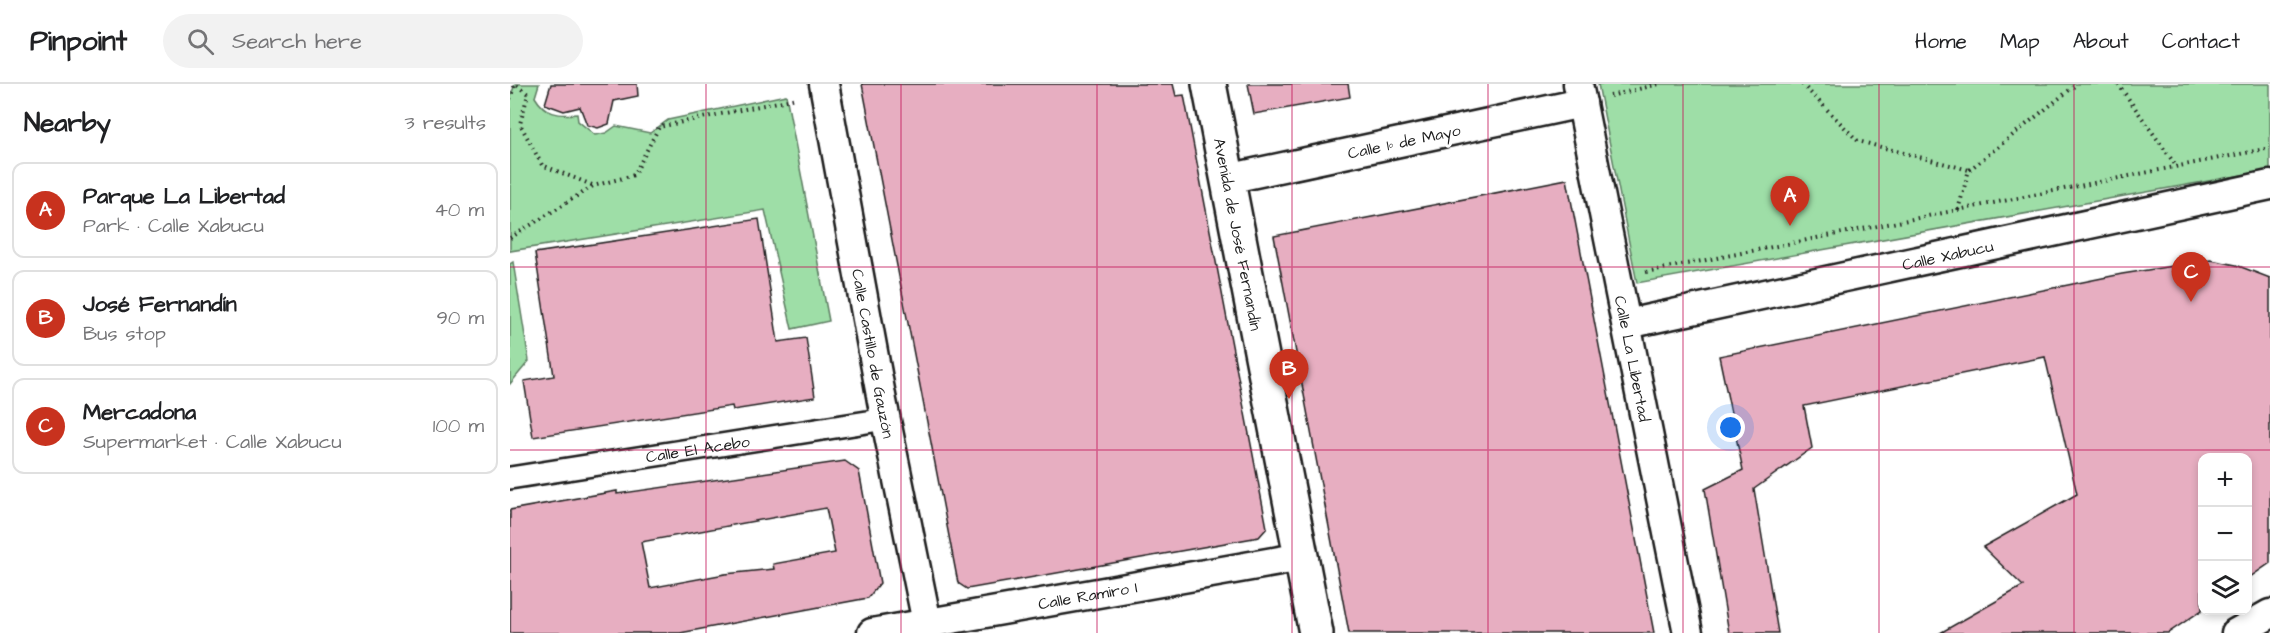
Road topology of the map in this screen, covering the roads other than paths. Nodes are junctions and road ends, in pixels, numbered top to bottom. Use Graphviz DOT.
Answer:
graph roads {
  1 [pos="1209,84"];
  2 [pos="825,88"];
  3 [pos="1580,94"];
  4 [pos="1227,179"];
  5 [pos="2270,185"];
  6 [pos="1627,324"];
  7 [pos="886,418"];
  8 [pos="510,478"];
  9 [pos="1302,557"];
  10 [pos="2270,614"];
  11 [pos="927,623"];
  12 [pos="872,633"];
  13 [pos="1316,633"];
  14 [pos="1688,633"];
  15 [pos="2236,633"];
  1 -- 4 [label="street, Avenida de José Fernandín"];
  2 -- 7 [label="street, Calle Castillo de Gauzón"];
  3 -- 4 [label="street, Calle 1º de Mayo"];
  3 -- 6 [label="street, Calle La Libertad"];
  4 -- 9 [label="street, Avenida de José Fernandín"];
  5 -- 6 [label="street, Calle Xabucu"];
  6 -- 14 [label="street, Calle La Libertad"];
  7 -- 8 [label="street, Calle El Acebo"];
  7 -- 11 [label="street, Calle Castillo de Gauzón"];
  9 -- 11 [label="street, Calle Ramiro I"];
  9 -- 13 [label="street, Avenida de José Fernandín"];
  10 -- 15 [label="street"];
  11 -- 12 [label="street, Calle Ramiro I"];
}
